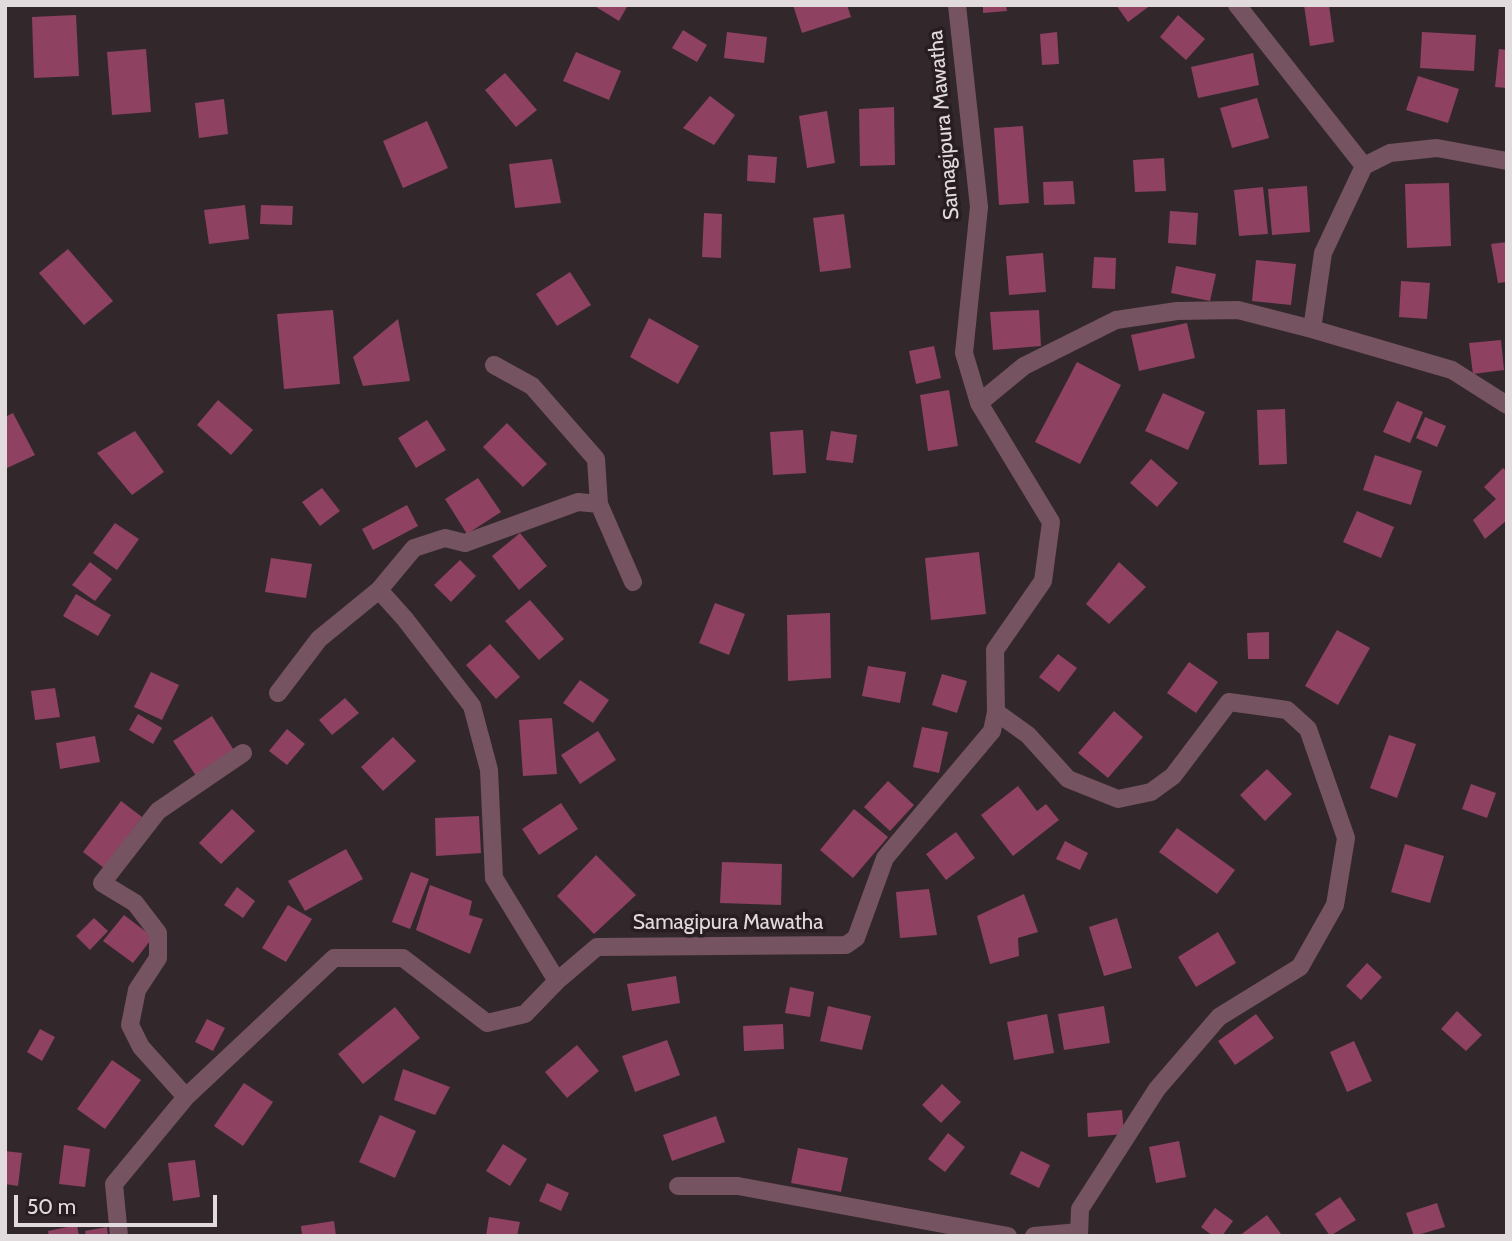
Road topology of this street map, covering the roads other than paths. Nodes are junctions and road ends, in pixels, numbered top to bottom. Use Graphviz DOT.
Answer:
graph roads {
  1 [pos="957,5"];
  2 [pos="1237,5"];
  3 [pos="1507,161"];
  4 [pos="1364,166"];
  5 [pos="1312,329"];
  6 [pos="494,365"];
  7 [pos="979,404"];
  8 [pos="1507,405"];
  9 [pos="599,504"];
  10 [pos="633,582"];
  11 [pos="379,590"];
  12 [pos="278,694"];
  13 [pos="996,712"];
  14 [pos="243,753"];
  15 [pos="557,981"];
  16 [pos="186,1097"];
  17 [pos="678,1185"];
  18 [pos="1079,1234"];
  19 [pos="119,1236"];
  20 [pos="1009,1236"];
  21 [pos="1034,1236"];
  1 -- 7 [label="street, Samagipura Mawatha"];
  2 -- 4 [label="street"];
  3 -- 4 [label="street"];
  4 -- 5 [label="street"];
  5 -- 7 [label="street"];
  5 -- 8 [label="street"];
  6 -- 9 [label="street"];
  7 -- 13 [label="street, Samagipura Mawatha"];
  9 -- 10 [label="street"];
  9 -- 11 [label="street"];
  11 -- 12 [label="street"];
  11 -- 15 [label="street"];
  13 -- 15 [label="street, Samagipura Mawatha"];
  13 -- 18 [label="street"];
  14 -- 16 [label="street"];
  15 -- 16 [label="street, Samagipura Mawatha"];
  16 -- 19 [label="street, Samagipura Mawatha"];
  17 -- 20 [label="street"];
  18 -- 21 [label="street"];
}
